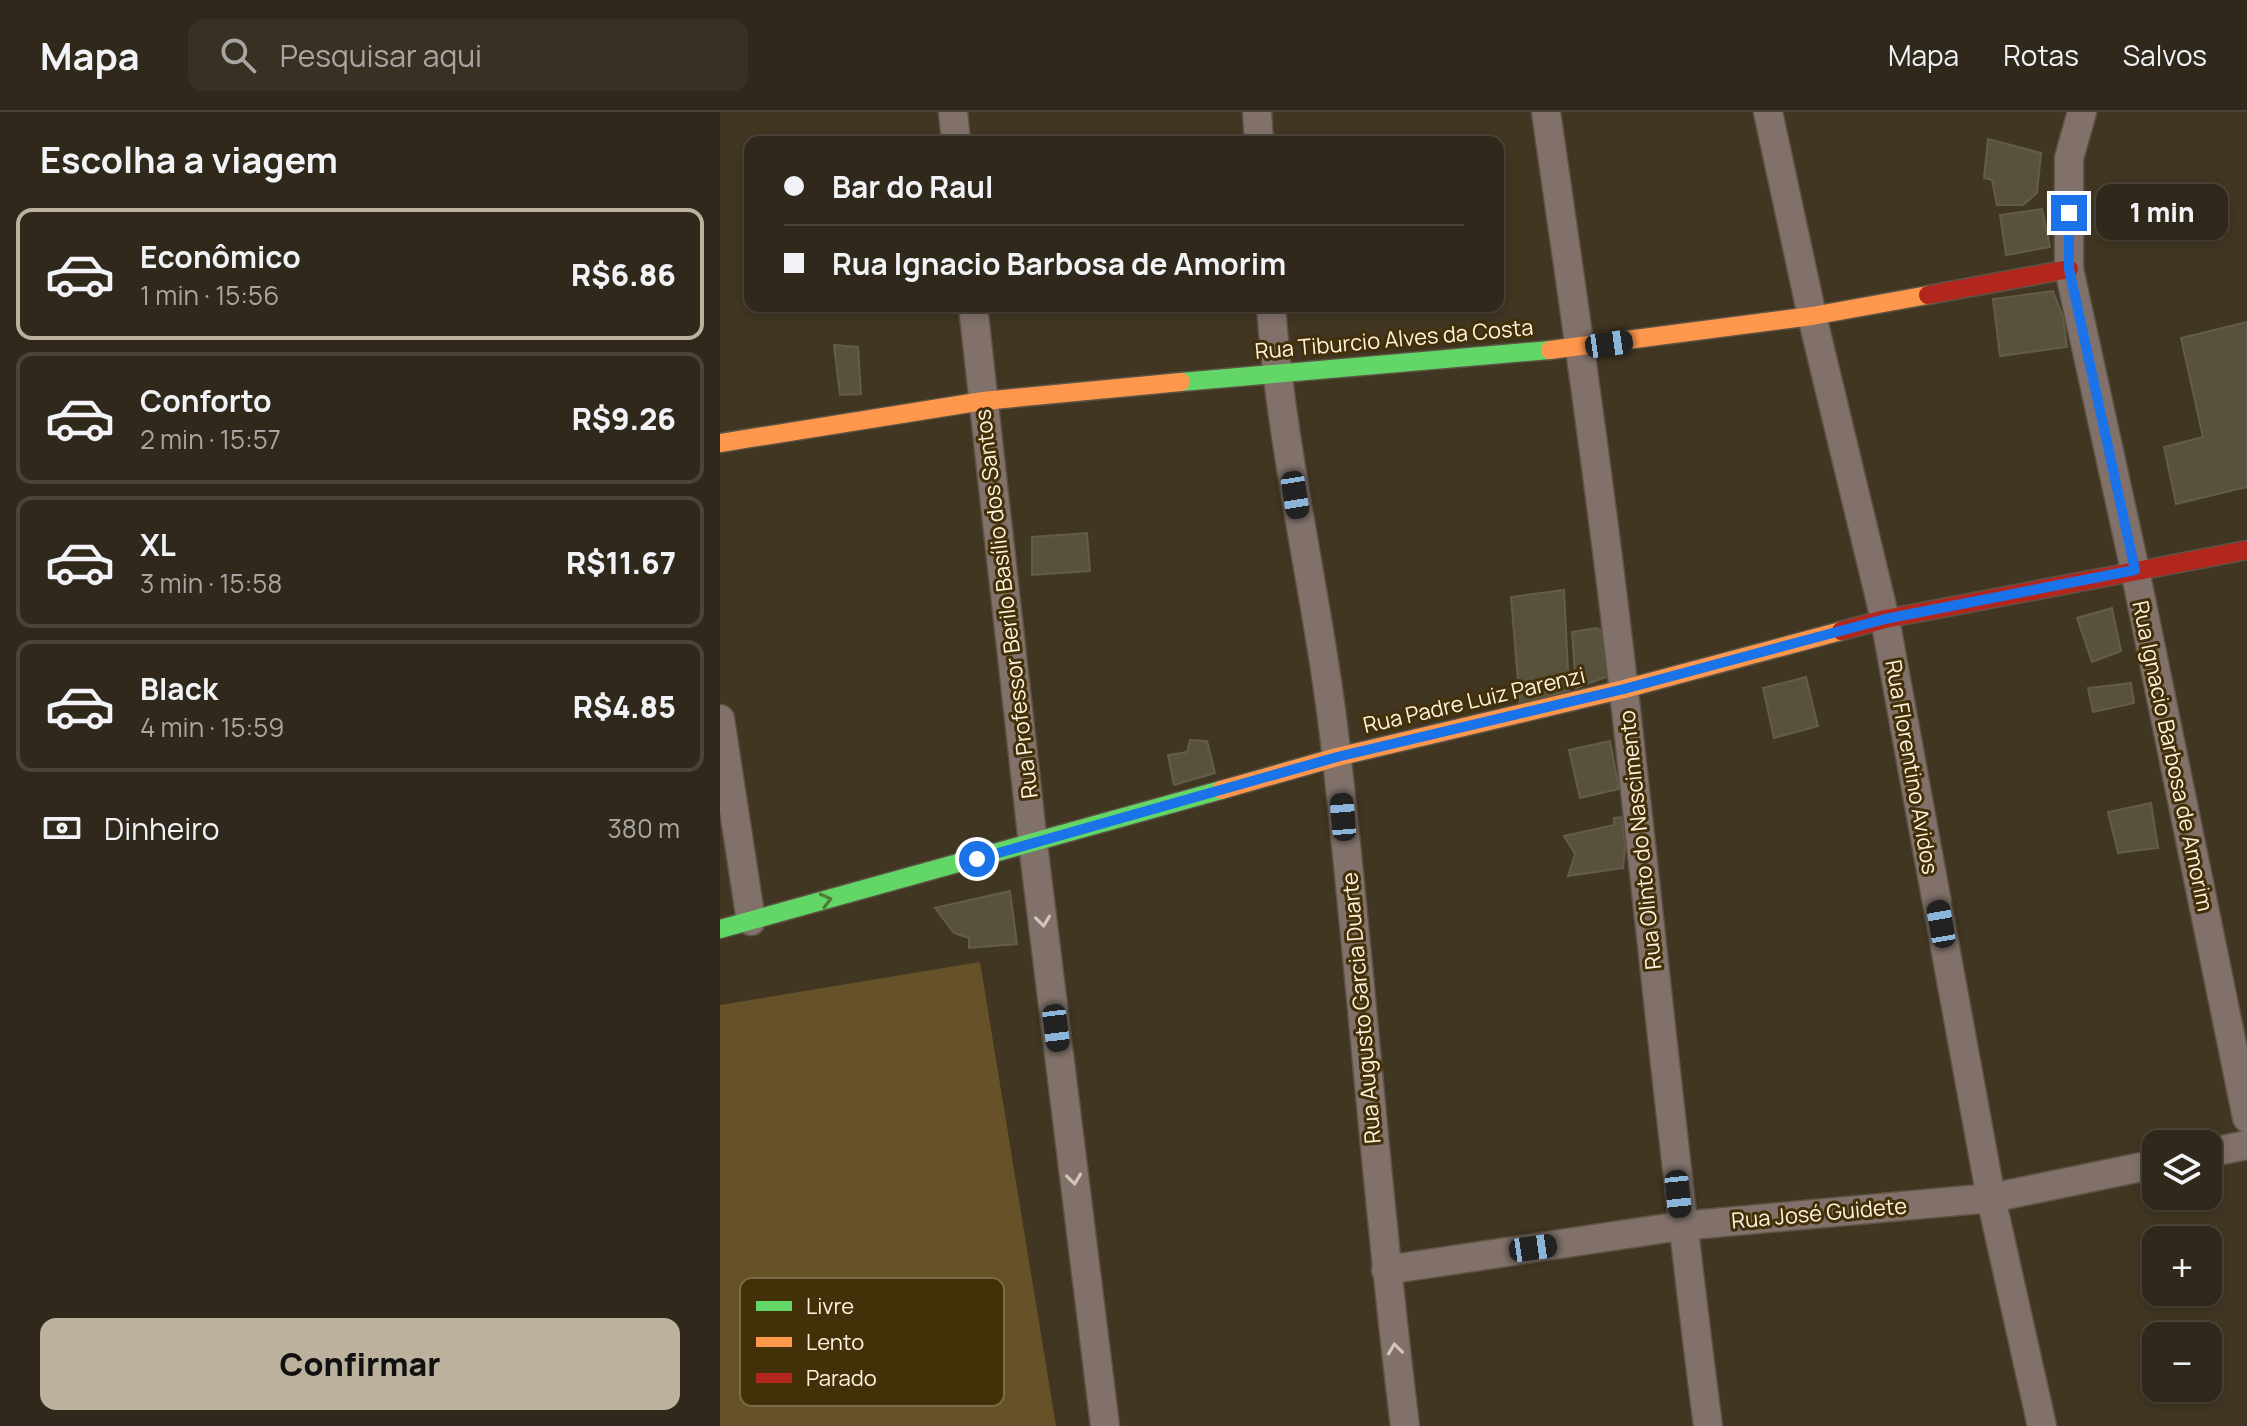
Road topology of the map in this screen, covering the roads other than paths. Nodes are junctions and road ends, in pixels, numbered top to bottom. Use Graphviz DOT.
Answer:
graph roads {
  1 [pos="953,112"];
  2 [pos="1257,112"];
  3 [pos="1546,112"];
  4 [pos="1768,112"];
  5 [pos="2082,112"];
  6 [pos="955,136"];
  7 [pos="1259,136"];
  8 [pos="2069,269"];
  9 [pos="974,312"];
  10 [pos="1271,312"];
  11 [pos="1812,316"];
  12 [pos="1580,348"];
  13 [pos="1276,373"];
  14 [pos="983,401"];
  15 [pos="720,443"];
  16 [pos="2247,550"];
  17 [pos="2135,570"];
  18 [pos="1885,619"];
  19 [pos="1624,689"];
  20 [pos="720,719"];
  21 [pos="1337,757"];
  22 [pos="1033,844"];
  23 [pos="751,921"];
  24 [pos="720,929"];
  25 [pos="2247,1118"];
  26 [pos="2247,1145"];
  27 [pos="2222,1150"];
  28 [pos="2142,1167"];
  29 [pos="1991,1198"];
  30 [pos="1681,1226"];
  31 [pos="1386,1270"];
  32 [pos="1105,1426"];
  33 [pos="1405,1426"];
  34 [pos="1708,1426"];
  35 [pos="2042,1426"];
  1 -- 6 [label="street"];
  2 -- 7 [label="street"];
  3 -- 12 [label="street, Rua Olinto do Nascimento"];
  4 -- 11 [label="street, Rua Florentino Avidos"];
  5 -- 8 [label="street, Rua Ignacio Barbosa de Amorim"];
  8 -- 11 [label="street, Rua Tiburcio Alves da Costa"];
  8 -- 17 [label="street, Rua Ignacio Barbosa de Amorim"];
  9 -- 14 [label="street, Rua Professor Berilo Basílio dos Santos"];
  10 -- 13 [label="street, Rua Augusto Garcia Duarte"];
  11 -- 12 [label="street, Rua Tiburcio Alves da Costa"];
  11 -- 18 [label="street, Rua Florentino Avidos"];
  12 -- 13 [label="street, Rua Tiburcio Alves da Costa"];
  12 -- 19 [label="street, Rua Olinto do Nascimento"];
  13 -- 14 [label="street, Rua Tiburcio Alves da Costa"];
  13 -- 21 [label="street, Rua Augusto Garcia Duarte"];
  14 -- 15 [label="street, Rua Tiburcio Alves da Costa"];
  14 -- 22 [label="street, Rua Professor Berilo Basílio dos Santos"];
  16 -- 17 [label="street, Rua Padre Luiz Parenzi"];
  17 -- 18 [label="street, Rua Padre Luiz Parenzi"];
  17 -- 25 [label="street, Rua Ignacio Barbosa de Amorim"];
  18 -- 19 [label="street, Rua Padre Luiz Parenzi"];
  18 -- 29 [label="street, Rua Florentino Avidos"];
  19 -- 21 [label="street, Rua Padre Luiz Parenzi"];
  19 -- 30 [label="street, Rua Olinto do Nascimento"];
  20 -- 23 [label="street"];
  21 -- 22 [label="street, Rua Padre Luiz Parenzi"];
  21 -- 31 [label="street, Rua Augusto Garcia Duarte"];
  23 -- 22 [label="street, Rua Padre Luiz Parenzi, one-way"];
  22 -- 32 [label="street, Rua Professor Berilo Basílio dos Santos, one-way"];
  23 -- 24 [label="street, Rua Padre Luiz Parenzi"];
  26 -- 27 [label="street"];
  28 -- 29 [label="street, Rua José Guidete"];
  29 -- 30 [label="street, Rua José Guidete"];
  29 -- 35 [label="street, Rua Florentino Avidos"];
  30 -- 31 [label="street, Rua José Guidete"];
  30 -- 34 [label="street, Rua Olinto do Nascimento"];
  33 -- 31 [label="street, Rua Augusto Garcia Duarte, one-way"];
}
